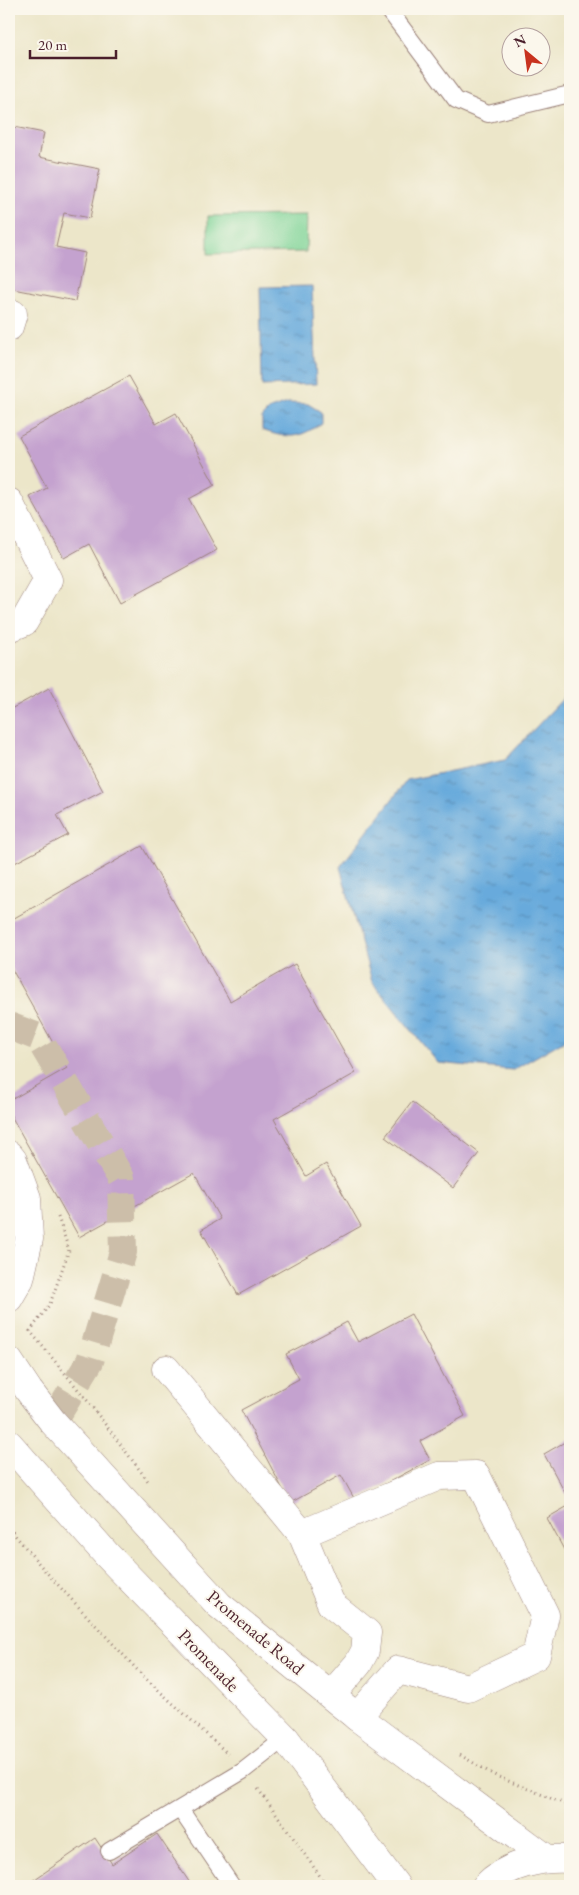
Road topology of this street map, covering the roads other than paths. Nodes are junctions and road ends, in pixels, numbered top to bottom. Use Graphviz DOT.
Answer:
graph roads {
  1 [pos="388,9"];
  2 [pos="570,94"];
  3 [pos="9,314"];
  4 [pos="9,328"];
  5 [pos="9,502"];
  6 [pos="9,628"];
  7 [pos="9,1155"];
  8 [pos="9,1298"];
  9 [pos="9,1360"];
  10 [pos="166,1369"];
  11 [pos="9,1444"];
  12 [pos="302,1534"];
  13 [pos="331,1695"];
  14 [pos="357,1717"];
  15 [pos="285,1738"];
  16 [pos="180,1809"];
  17 [pos="109,1851"];
  18 [pos="558,1859"];
  19 [pos="232,1886"];
  20 [pos="396,1886"];
  21 [pos="486,1886"];
  1 -- 2 [label="lane"];
  3 -- 4 [label="street"];
  5 -- 6 [label="street"];
  7 -- 8 [label="street"];
  9 -- 13 [label="street, Promenade Road"];
  10 -- 12 [label="street"];
  11 -- 15 [label="street, Promenade"];
  12 -- 13 [label="street"];
  12 -- 14 [label="street"];
  13 -- 14 [label="street, Promenade Road"];
  14 -- 18 [label="street, Promenade Road"];
  15 -- 16 [label="lane"];
  15 -- 20 [label="street, Promenade"];
  16 -- 17 [label="lane"];
  16 -- 19 [label="lane"];
  18 -- 21 [label="street"];
}
